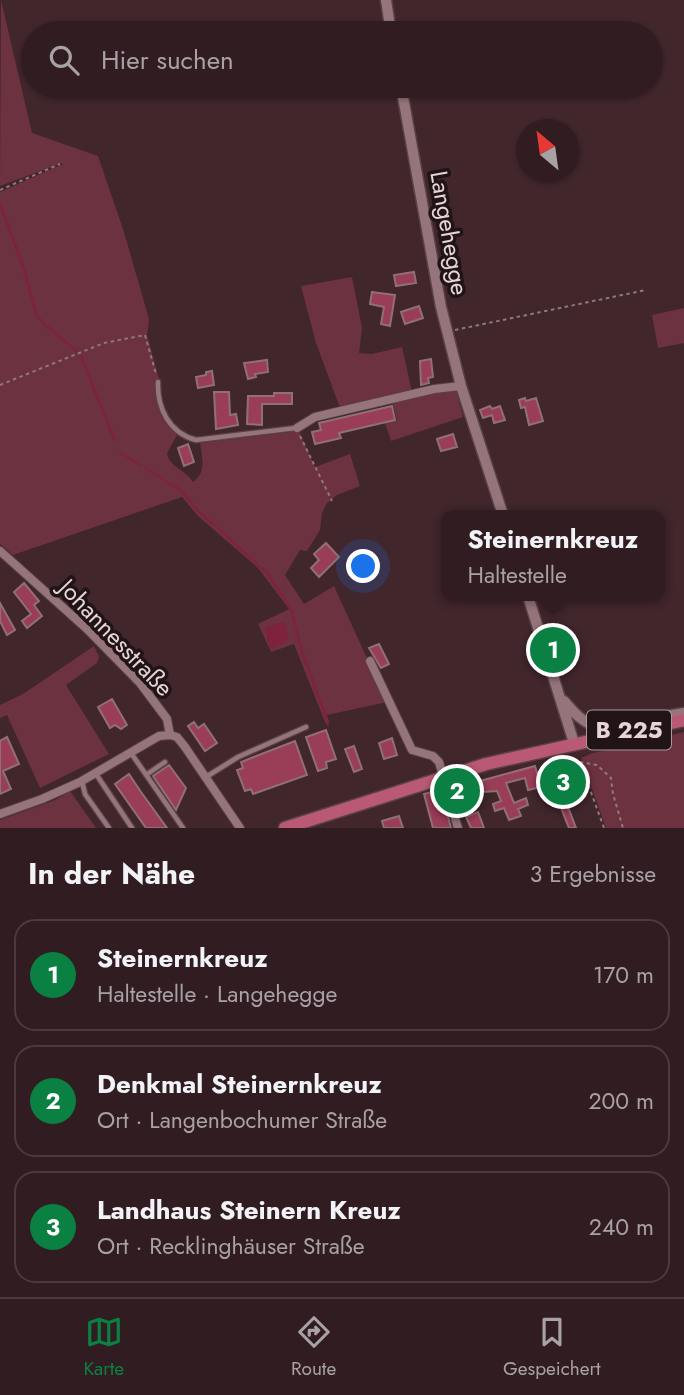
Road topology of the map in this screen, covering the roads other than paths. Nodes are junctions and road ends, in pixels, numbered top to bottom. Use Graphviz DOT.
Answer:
graph roads {
  1 [pos="386,0"];
  2 [pos="389,21"];
  3 [pos="403,98"];
  4 [pos="158,382"];
  5 [pos="461,386"];
  6 [pos="297,428"];
  7 [pos="501,510"];
  8 [pos="0,551"];
  9 [pos="530,601"];
  10 [pos="370,661"];
  11 [pos="560,696"];
  12 [pos="684,713"];
  13 [pos="684,720"];
  14 [pos="306,727"];
  15 [pos="170,735"];
  16 [pos="575,743"];
  17 [pos="131,752"];
  18 [pos="166,762"];
  19 [pos="95,773"];
  20 [pos="146,775"];
  21 [pos="444,776"];
  22 [pos="205,778"];
  23 [pos="82,780"];
  24 [pos="0,814"];
  25 [pos="109,828"];
  26 [pos="132,828"];
  27 [pos="183,828"];
  28 [pos="240,828"];
  29 [pos="285,828"];
  30 [pos="458,828"];
  1 -- 2 [label="street"];
  3 -- 5 [label="street, Langehegge"];
  4 -- 6 [label="lane"];
  5 -- 6 [label="street"];
  5 -- 7 [label="street, Langehegge"];
  8 -- 15 [label="street, Johannesstraße"];
  9 -- 11 [label="street"];
  10 -- 21 [label="street"];
  11 -- 12 [label="street, B 225"];
  11 -- 16 [label="street"];
  13 -- 16 [label="main road, B 225"];
  14 -- 22 [label="lane"];
  15 -- 17 [label="street"];
  15 -- 22 [label="street, Johannesstraße"];
  16 -- 21 [label="main road, B 225"];
  17 -- 19 [label="street"];
  17 -- 20 [label="lane"];
  18 -- 20 [label="lane"];
  19 -- 23 [label="street"];
  19 -- 26 [label="lane"];
  20 -- 27 [label="lane"];
  21 -- 29 [label="main road, B 225"];
  21 -- 30 [label="street"];
  22 -- 28 [label="street, Johannesstraße"];
  23 -- 24 [label="street"];
  23 -- 25 [label="lane"];
}
